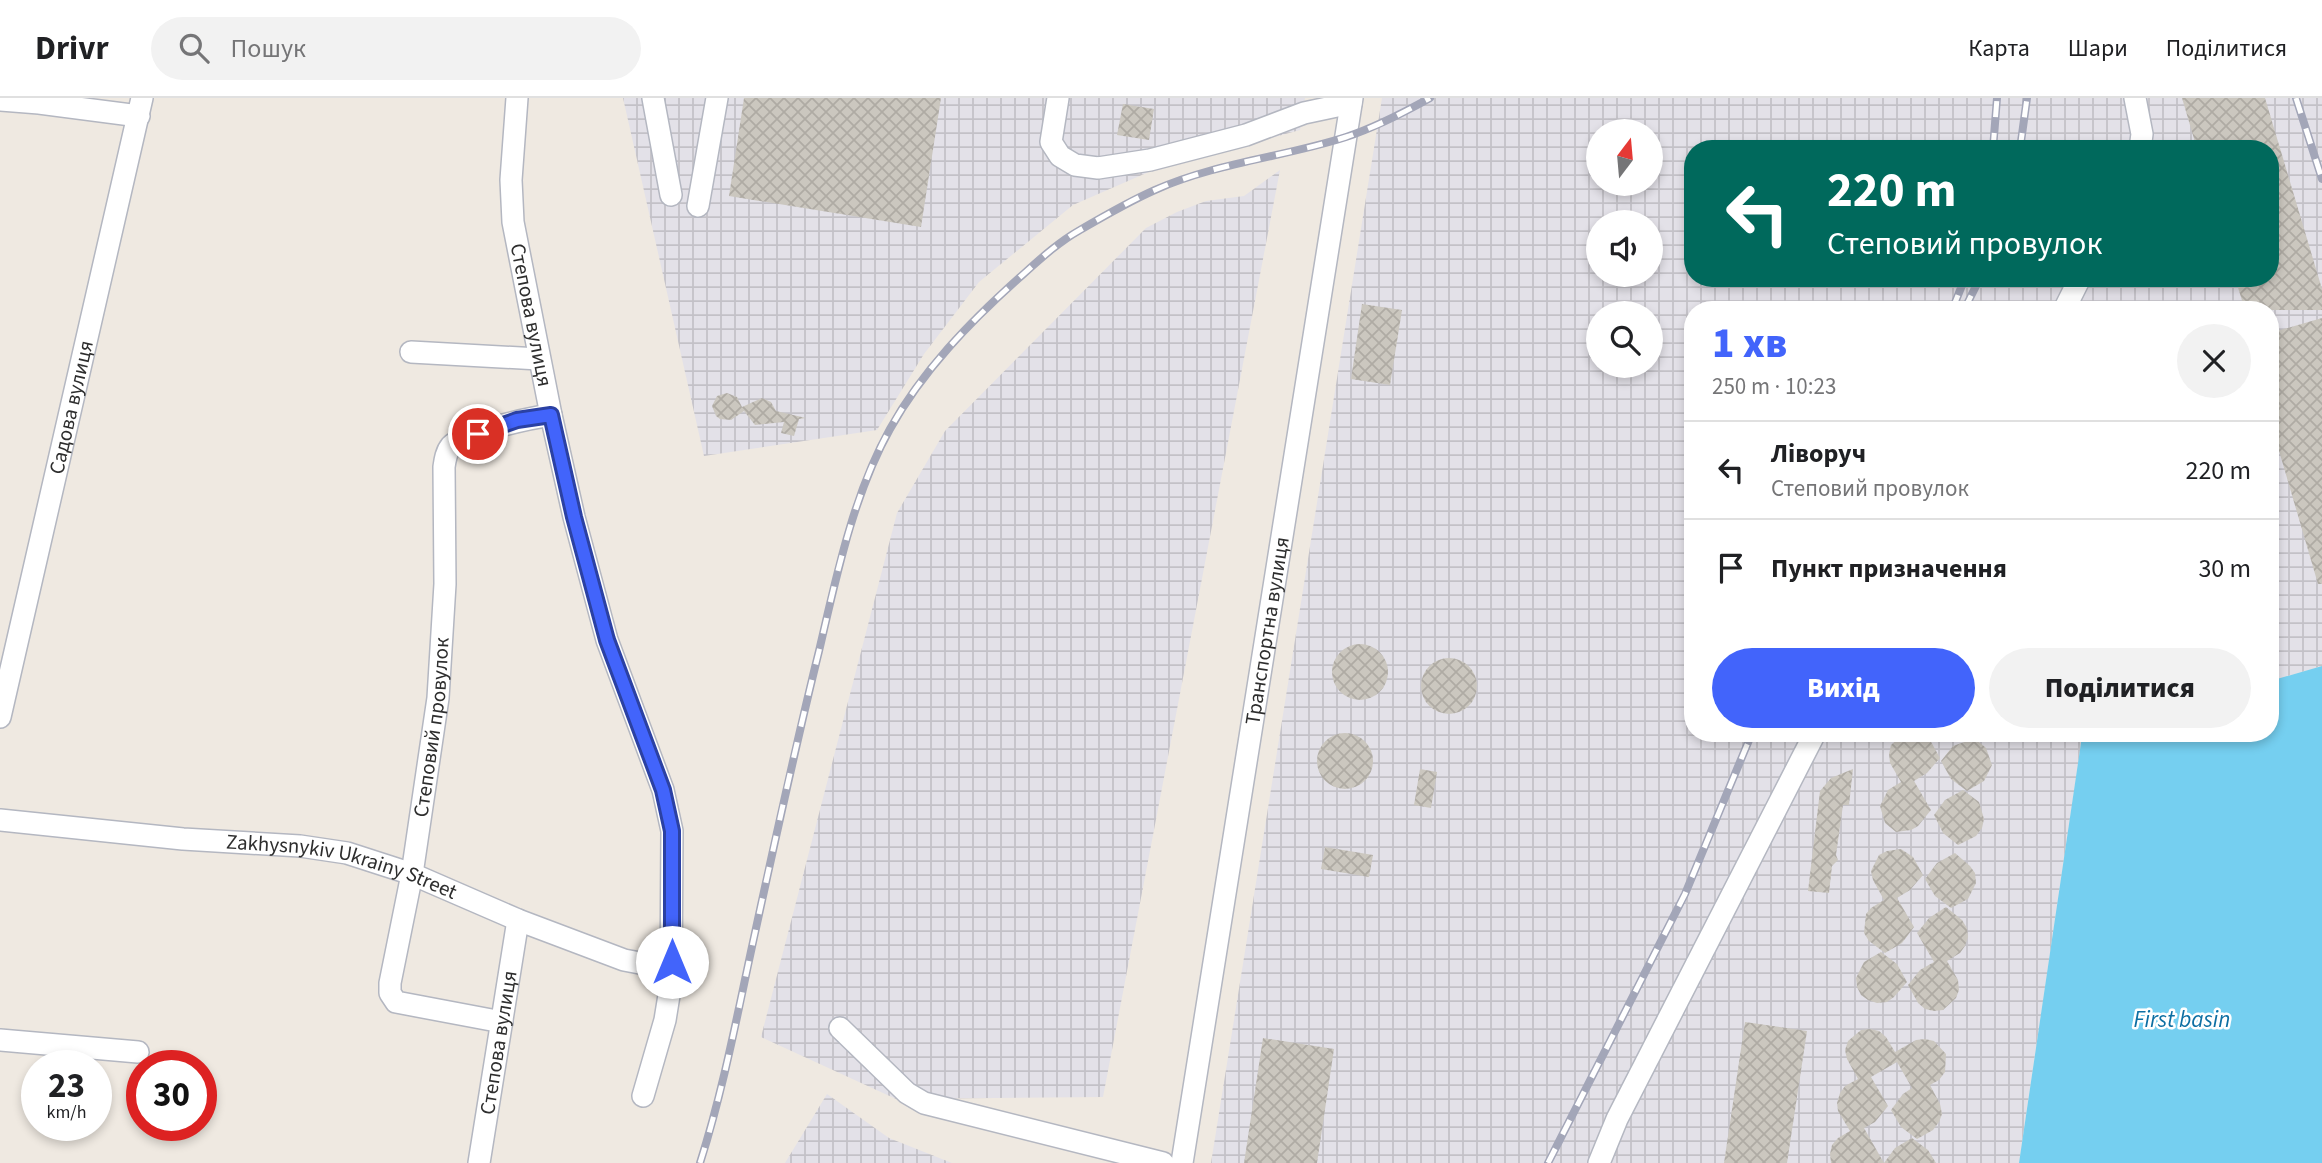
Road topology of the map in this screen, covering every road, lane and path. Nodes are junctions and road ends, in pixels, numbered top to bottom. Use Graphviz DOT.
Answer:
graph roads {
  1 [pos="517,98"];
  2 [pos="653,98"];
  3 [pos="717,98"];
  4 [pos="1058,98"];
  5 [pos="2135,98"];
  6 [pos="0,100"];
  7 [pos="1352,101"];
  8 [pos="141,107"];
  9 [pos="1288,108"];
  10 [pos="2141,140"];
  11 [pos="671,195"];
  12 [pos="698,206"];
  13 [pos="411,352"];
  14 [pos="539,359"];
  15 [pos="551,415"];
  16 [pos="0,717"];
  17 [pos="1810,742"];
  18 [pos="0,820"];
  19 [pos="412,874"];
  20 [pos="518,920"];
  21 [pos="672,962"];
  22 [pos="502,1022"];
  23 [pos="839,1027"];
  24 [pos="0,1040"];
  25 [pos="126,1051"];
  26 [pos="643,1096"];
  27 [pos="480,1163"];
  28 [pos="1163,1163"];
  29 [pos="1182,1163"];
  30 [pos="1599,1163"];
  1 -- 14 [label="street, Степова вулиця"];
  2 -- 11 [label="street"];
  3 -- 12 [label="street"];
  4 -- 9 [label="street"];
  5 -- 10 [label="street"];
  6 -- 8 [label="street"];
  7 -- 9 [label="street"];
  7 -- 29 [label="street, Транспортна вулиця"];
  8 -- 16 [label="street, Садова вулиця"];
  13 -- 14 [label="street"];
  14 -- 15 [label="street, Степова вулиця"];
  15 -- 19 [label="street, Степовий провулок"];
  15 -- 21 [label="street, Степова вулиця"];
  17 -- 30 [label="street"];
  18 -- 19 [label="street, Zakhysnykiv Ukrainy Street"];
  19 -- 20 [label="street, Zakhysnykiv Ukrainy Street"];
  19 -- 22 [label="street, Степовий провулок"];
  20 -- 21 [label="street, Zakhysnykiv Ukrainy Street"];
  20 -- 22 [label="street, Степова вулиця"];
  21 -- 26 [label="street, Степова вулиця"];
  22 -- 27 [label="street, Степова вулиця"];
  23 -- 28 [label="street"];
  24 -- 25 [label="street"];
}
